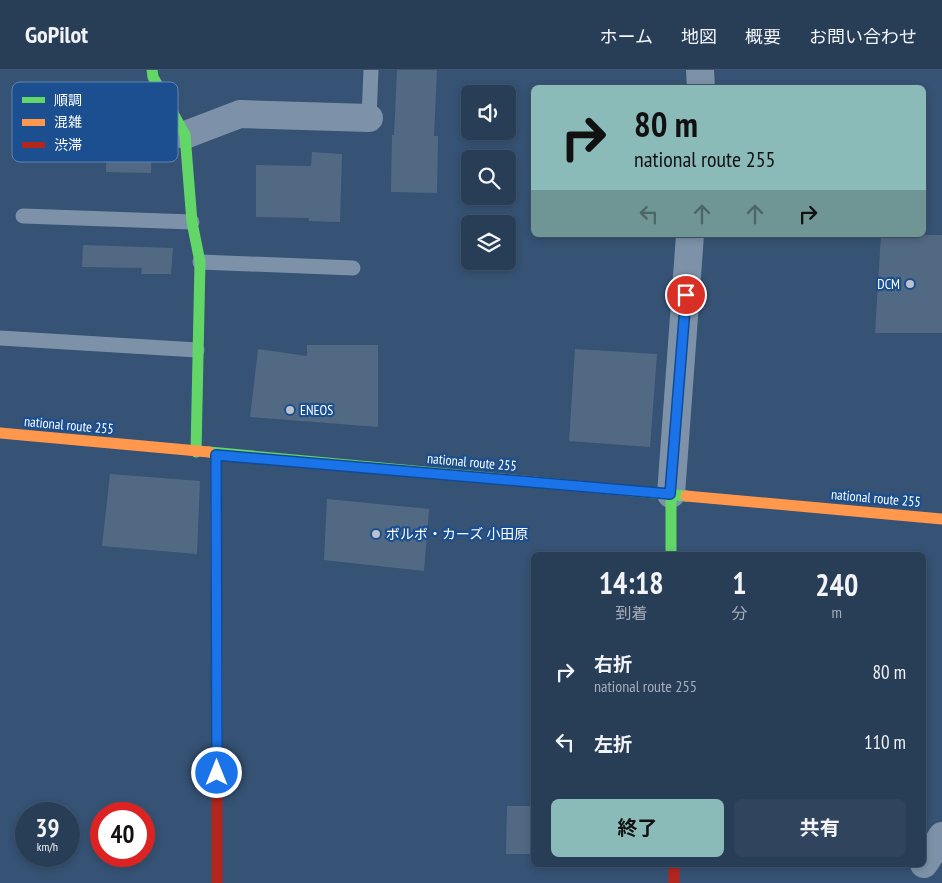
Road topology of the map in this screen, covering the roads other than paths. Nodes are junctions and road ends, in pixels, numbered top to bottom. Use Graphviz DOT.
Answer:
graph roads {
  1 [pos="152,70"];
  2 [pos="371,70"];
  3 [pos="700,70"];
  4 [pos="156,82"];
  5 [pos="701,85"];
  6 [pos="369,118"];
  7 [pos="178,121"];
  8 [pos="186,135"];
  9 [pos="23,216"];
  10 [pos="192,222"];
  11 [pos="690,237"];
  12 [pos="200,262"];
  13 [pos="353,268"];
  14 [pos="0,338"];
  15 [pos="197,350"];
  16 [pos="0,434"];
  17 [pos="196,452"];
  18 [pos="216,455"];
  19 [pos="670,494"];
  20 [pos="942,519"];
  21 [pos="671,552"];
  22 [pos="942,836"];
  23 [pos="926,862"];
  24 [pos="674,867"];
  25 [pos="923,867"];
  26 [pos="217,883"];
  27 [pos="674,883"];
  28 [pos="912,883"];
  1 -- 4 [label="main road"];
  2 -- 6 [label="lane"];
  3 -- 5 [label="street"];
  6 -- 8 [label="street"];
  7 -- 8 [label="main road"];
  8 -- 10 [label="main road"];
  9 -- 10 [label="lane"];
  10 -- 12 [label="main road"];
  11 -- 19 [label="street"];
  12 -- 13 [label="lane"];
  12 -- 15 [label="main road"];
  14 -- 15 [label="lane"];
  15 -- 17 [label="main road"];
  16 -- 17 [label="main road, national route 255"];
  17 -- 18 [label="main road, national route 255"];
  18 -- 19 [label="main road, national route 255"];
  18 -- 26 [label="main road"];
  19 -- 20 [label="main road, national route 255"];
  19 -- 21 [label="main road"];
  22 -- 23 [label="street"];
  24 -- 27 [label="main road"];
  25 -- 28 [label="street"];
}
